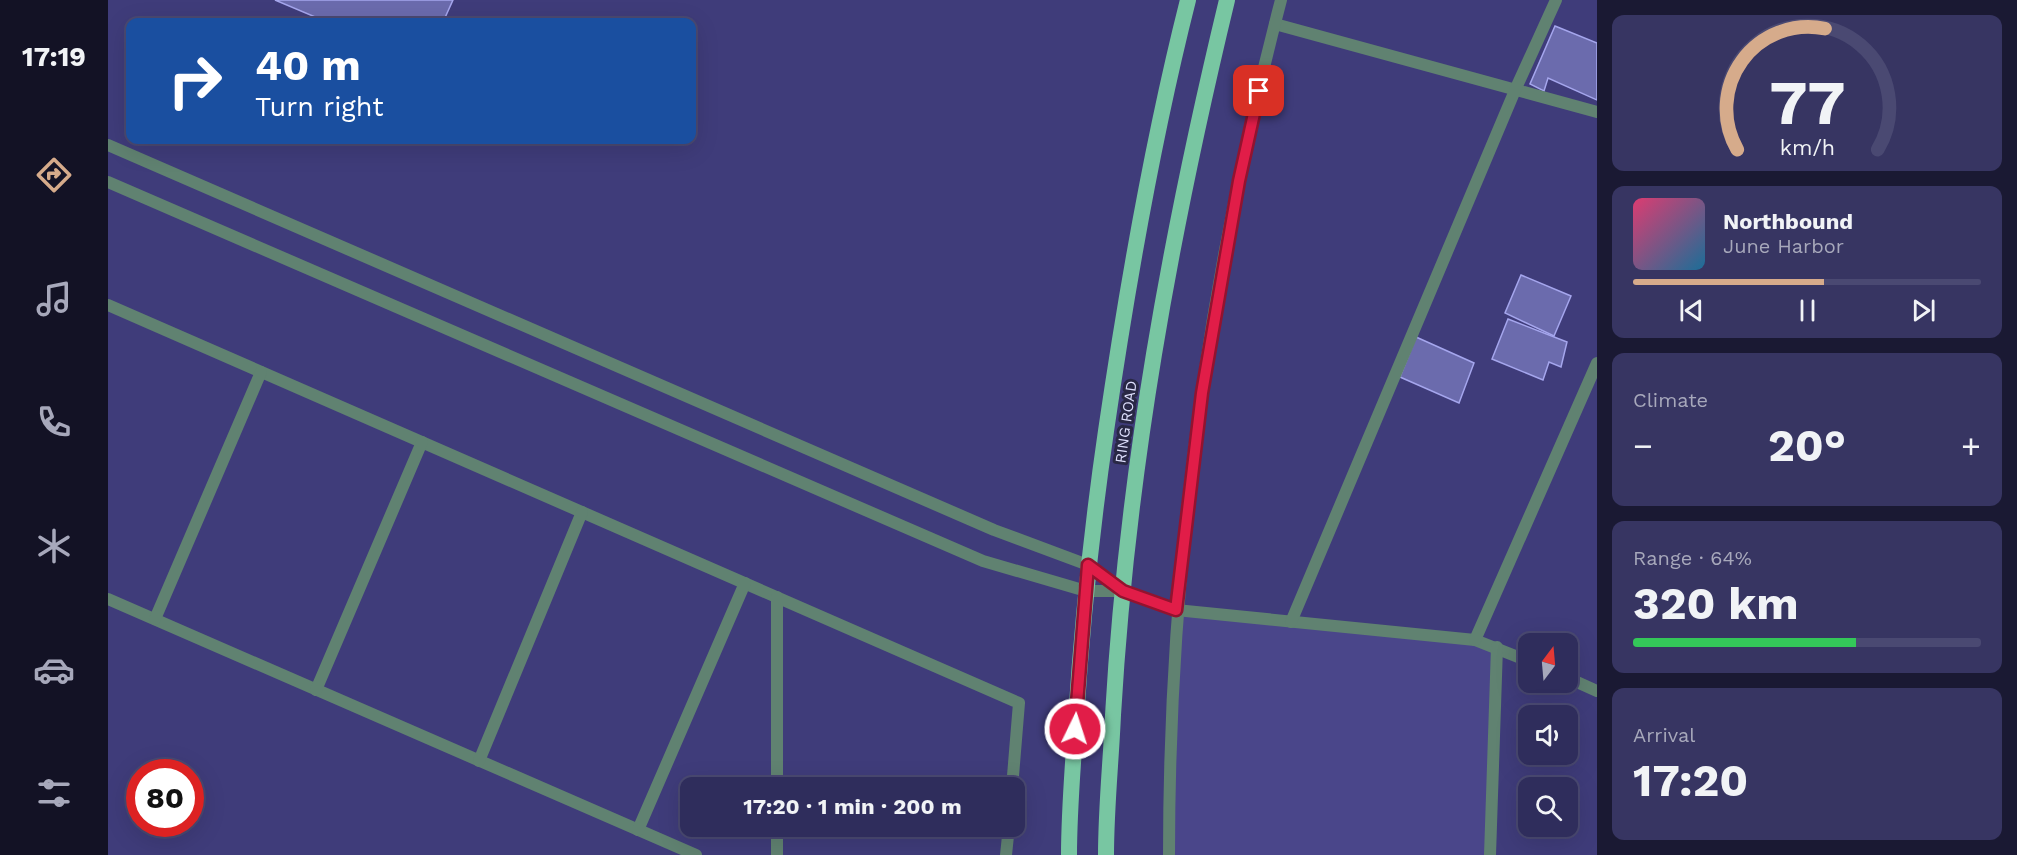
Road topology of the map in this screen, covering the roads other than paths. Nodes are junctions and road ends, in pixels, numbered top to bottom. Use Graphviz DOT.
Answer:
graph roads {
  1 [pos="1188,0"];
  2 [pos="1227,0"];
  3 [pos="1281,0"];
  4 [pos="1556,0"];
  5 [pos="1275,24"];
  6 [pos="1516,88"];
  7 [pos="1597,112"];
  8 [pos="108,145"];
  9 [pos="108,182"];
  10 [pos="108,305"];
  11 [pos="1597,363"];
  12 [pos="261,372"];
  13 [pos="422,442"];
  14 [pos="582,512"];
  15 [pos="1088,565"];
  16 [pos="745,583"];
  17 [pos="1086,591"];
  18 [pos="1123,591"];
  19 [pos="777,597"];
  20 [pos="108,599"];
  21 [pos="1176,610"];
  22 [pos="155,620"];
  23 [pos="1291,622"];
  24 [pos="1475,640"];
  25 [pos="1497,647"];
  26 [pos="1518,656"];
  27 [pos="1578,682"];
  28 [pos="316,690"];
  29 [pos="1597,691"];
  30 [pos="479,761"];
  31 [pos="777,777"];
  32 [pos="1013,777"];
  33 [pos="638,830"];
  34 [pos="777,837"];
  35 [pos="1008,837"];
  36 [pos="696,855"];
  37 [pos="777,855"];
  38 [pos="1006,855"];
  39 [pos="1069,855"];
  40 [pos="1106,855"];
  41 [pos="1169,855"];
  42 [pos="1490,855"];
  1 -- 15 [label="highway, RING ROAD"];
  2 -- 18 [label="highway, RING ROAD"];
  3 -- 5 [label="street"];
  4 -- 6 [label="street"];
  5 -- 6 [label="street"];
  5 -- 21 [label="street"];
  6 -- 7 [label="street"];
  6 -- 23 [label="street"];
  8 -- 15 [label="street"];
  9 -- 17 [label="street"];
  10 -- 12 [label="street"];
  11 -- 24 [label="street"];
  12 -- 13 [label="street"];
  12 -- 22 [label="street"];
  13 -- 14 [label="street"];
  13 -- 28 [label="street"];
  14 -- 16 [label="street"];
  14 -- 30 [label="street"];
  15 -- 17 [label="highway, RING ROAD"];
  15 -- 18 [label="street"];
  16 -- 19 [label="street"];
  16 -- 33 [label="street"];
  17 -- 18 [label="street"];
  17 -- 39 [label="highway, RING ROAD"];
  18 -- 21 [label="street"];
  18 -- 40 [label="highway, RING ROAD"];
  19 -- 31 [label="street"];
  19 -- 32 [label="street"];
  20 -- 22 [label="street"];
  21 -- 23 [label="street"];
  21 -- 41 [label="street"];
  22 -- 28 [label="street"];
  23 -- 24 [label="street"];
  24 -- 25 [label="street"];
  25 -- 26 [label="street"];
  25 -- 42 [label="street"];
  27 -- 29 [label="street"];
  28 -- 30 [label="street"];
  30 -- 33 [label="street"];
  33 -- 36 [label="street"];
  34 -- 37 [label="street"];
  35 -- 38 [label="street"];
}
